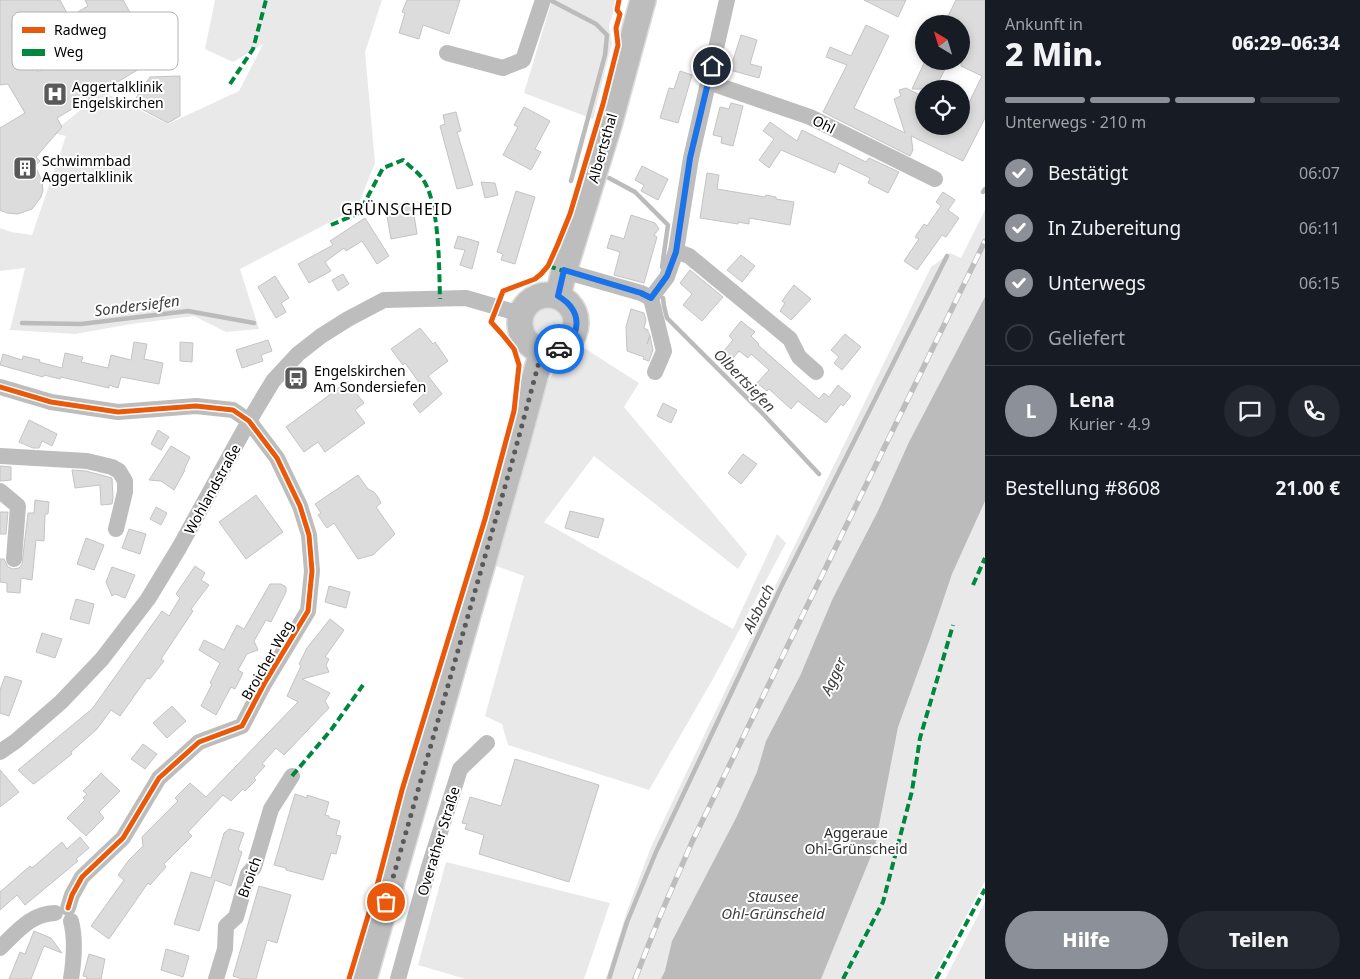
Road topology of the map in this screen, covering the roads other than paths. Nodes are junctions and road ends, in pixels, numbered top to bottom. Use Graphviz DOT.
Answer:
graph roads {
  1 [pos="542,0"];
  2 [pos="643,0"];
  3 [pos="727,0"];
  4 [pos="447,53"];
  5 [pos="708,82"];
  6 [pos="935,179"];
  7 [pos="676,252"];
  8 [pos="564,270"];
  9 [pos="558,296"];
  10 [pos="651,298"];
  11 [pos="521,314"];
  12 [pos="542,351"];
  13 [pos="656,372"];
  14 [pos="816,372"];
  15 [pos="0,387"];
  16 [pos="249,421"];
  17 [pos="0,456"];
  18 [pos="0,491"];
  19 [pos="116,529"];
  20 [pos="14,559"];
  21 [pos="487,743"];
  22 [pos="0,752"];
  23 [pos="292,776"];
  24 [pos="64,914"];
  25 [pos="0,948"];
  26 [pos="71,979"];
  27 [pos="216,979"];
  28 [pos="364,979"];
  29 [pos="398,979"];
  1 -- 4 [label="street"];
  2 -- 8 [label="main road, Albertsthal"];
  3 -- 5 [label="street"];
  5 -- 6 [label="street, Ohl"];
  5 -- 7 [label="street"];
  7 -- 10 [label="street"];
  7 -- 14 [label="street"];
  8 -- 9 [label="main road, Albertsthal"];
  8 -- 10 [label="street"];
  9 -- 11 [label="main road"];
  9 -- 12 [label="main road"];
  10 -- 13 [label="street"];
  11 -- 12 [label="main road"];
  11 -- 16 [label="street, Wohlandstraße"];
  12 -- 28 [label="main road"];
  15 -- 16 [label="street"];
  16 -- 22 [label="street, Wohlandstraße"];
  16 -- 24 [label="street, Broicher Weg"];
  17 -- 19 [label="street"];
  18 -- 20 [label="street"];
  21 -- 29 [label="street, Overather Straße"];
  23 -- 27 [label="street, Broich"];
  24 -- 25 [label="street"];
  24 -- 26 [label="street, Broicher Weg"];
}
